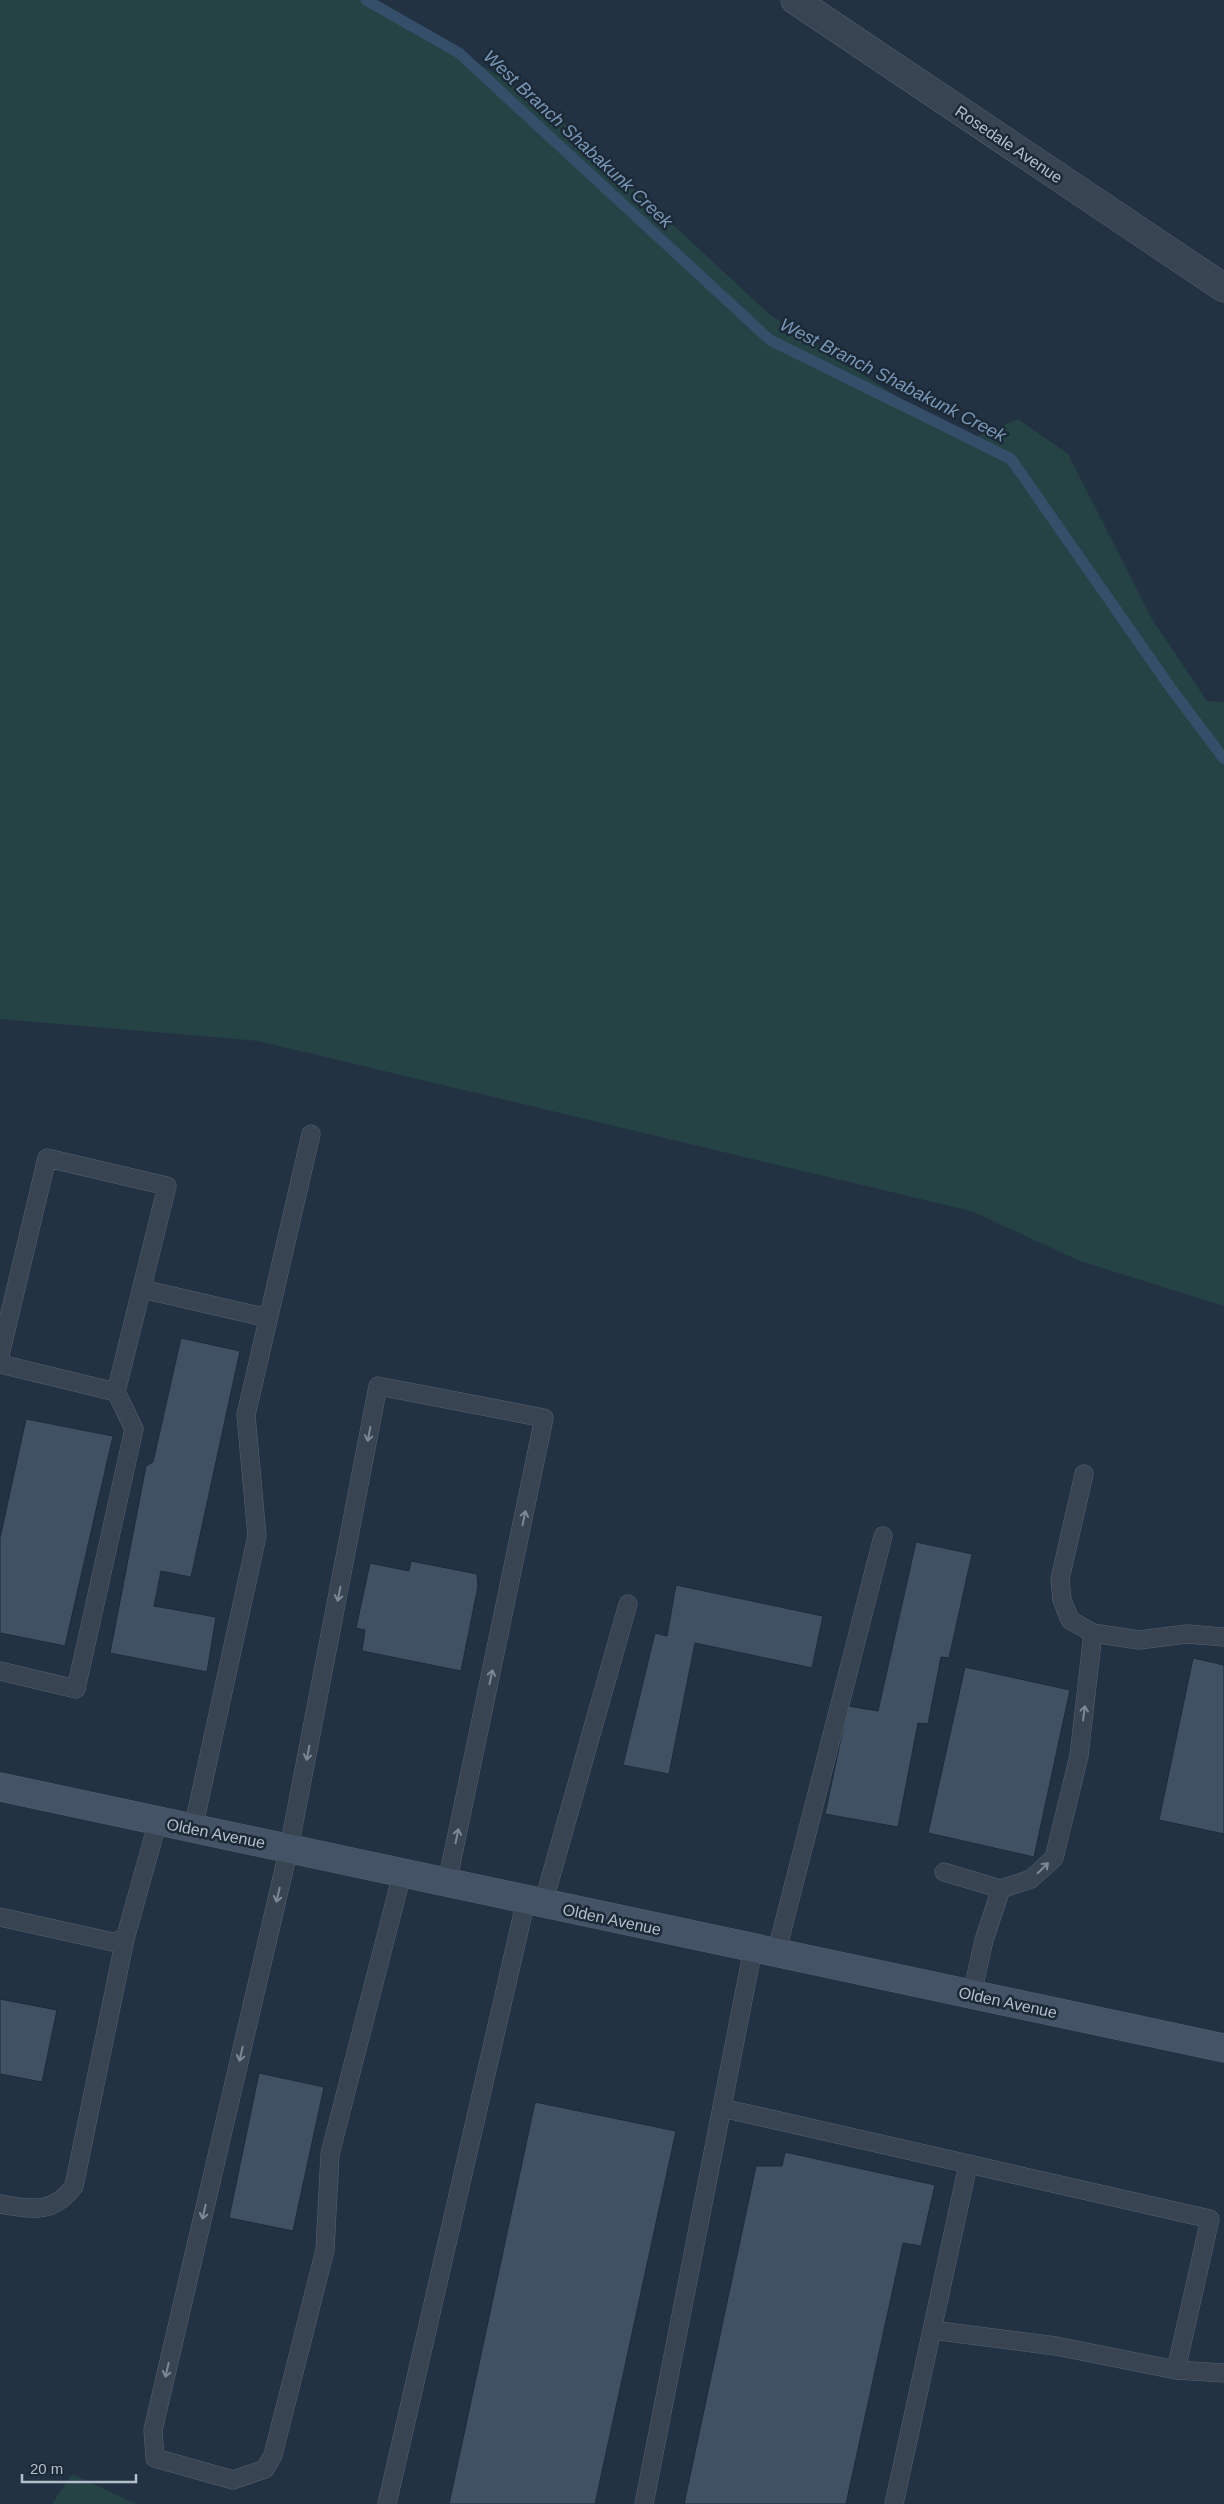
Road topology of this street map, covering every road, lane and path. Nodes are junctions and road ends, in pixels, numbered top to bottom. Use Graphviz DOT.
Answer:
graph roads {
  1 [pos="795,0"];
  2 [pos="1224,288"];
  3 [pos="311,1134"];
  4 [pos="142,1289"];
  5 [pos="268,1318"];
  6 [pos="0,1355"];
  7 [pos="0,1364"];
  8 [pos="116,1392"];
  9 [pos="1084,1474"];
  10 [pos="883,1536"];
  11 [pos="628,1604"];
  12 [pos="1093,1633"];
  13 [pos="1224,1637"];
  14 [pos="0,1671"];
  15 [pos="0,1788"];
  16 [pos="158,1821"];
  17 [pos="194,1829"];
  18 [pos="289,1848"];
  19 [pos="944,1872"];
  20 [pos="402,1874"];
  21 [pos="446,1883"];
  22 [pos="1001,1889"];
  23 [pos="534,1902"];
  24 [pos="0,1918"];
  25 [pos="125,1939"];
  26 [pos="765,1952"];
  27 [pos="972,1994"];
  28 [pos="1224,2048"];
  29 [pos="722,2108"];
  30 [pos="968,2165"];
  31 [pos="0,2204"];
  32 [pos="932,2330"];
  33 [pos="1176,2370"];
  34 [pos="1223,2370"];
  35 [pos="388,2504"];
  36 [pos="644,2504"];
  37 [pos="894,2504"];
  1 -- 2 [label="street, Rosedale Avenue"];
  3 -- 5 [label="lane"];
  4 -- 5 [label="lane"];
  4 -- 6 [label="lane"];
  4 -- 8 [label="lane"];
  5 -- 17 [label="lane"];
  7 -- 8 [label="lane"];
  8 -- 14 [label="lane"];
  9 -- 12 [label="lane"];
  10 -- 26 [label="lane"];
  11 -- 23 [label="lane"];
  12 -- 13 [label="lane"];
  22 -- 12 [label="lane, one-way"];
  15 -- 16 [label="main road, Olden Avenue"];
  16 -- 17 [label="main road, Olden Avenue"];
  16 -- 25 [label="lane"];
  17 -- 18 [label="main road, Olden Avenue"];
  18 -- 20 [label="main road, Olden Avenue"];
  18 -- 20 [label="lane, one-way"];
  21 -- 18 [label="lane, one-way"];
  19 -- 22 [label="lane"];
  20 -- 21 [label="main road, Olden Avenue"];
  21 -- 23 [label="main road, Olden Avenue"];
  22 -- 27 [label="lane"];
  23 -- 26 [label="main road, Olden Avenue"];
  23 -- 35 [label="lane"];
  24 -- 25 [label="lane"];
  25 -- 31 [label="lane"];
  26 -- 27 [label="main road, Olden Avenue"];
  26 -- 29 [label="lane"];
  27 -- 28 [label="main road, Olden Avenue"];
  29 -- 30 [label="lane"];
  29 -- 36 [label="lane"];
  30 -- 32 [label="lane"];
  30 -- 33 [label="lane"];
  32 -- 33 [label="lane"];
  32 -- 37 [label="lane"];
  33 -- 34 [label="lane"];
}
